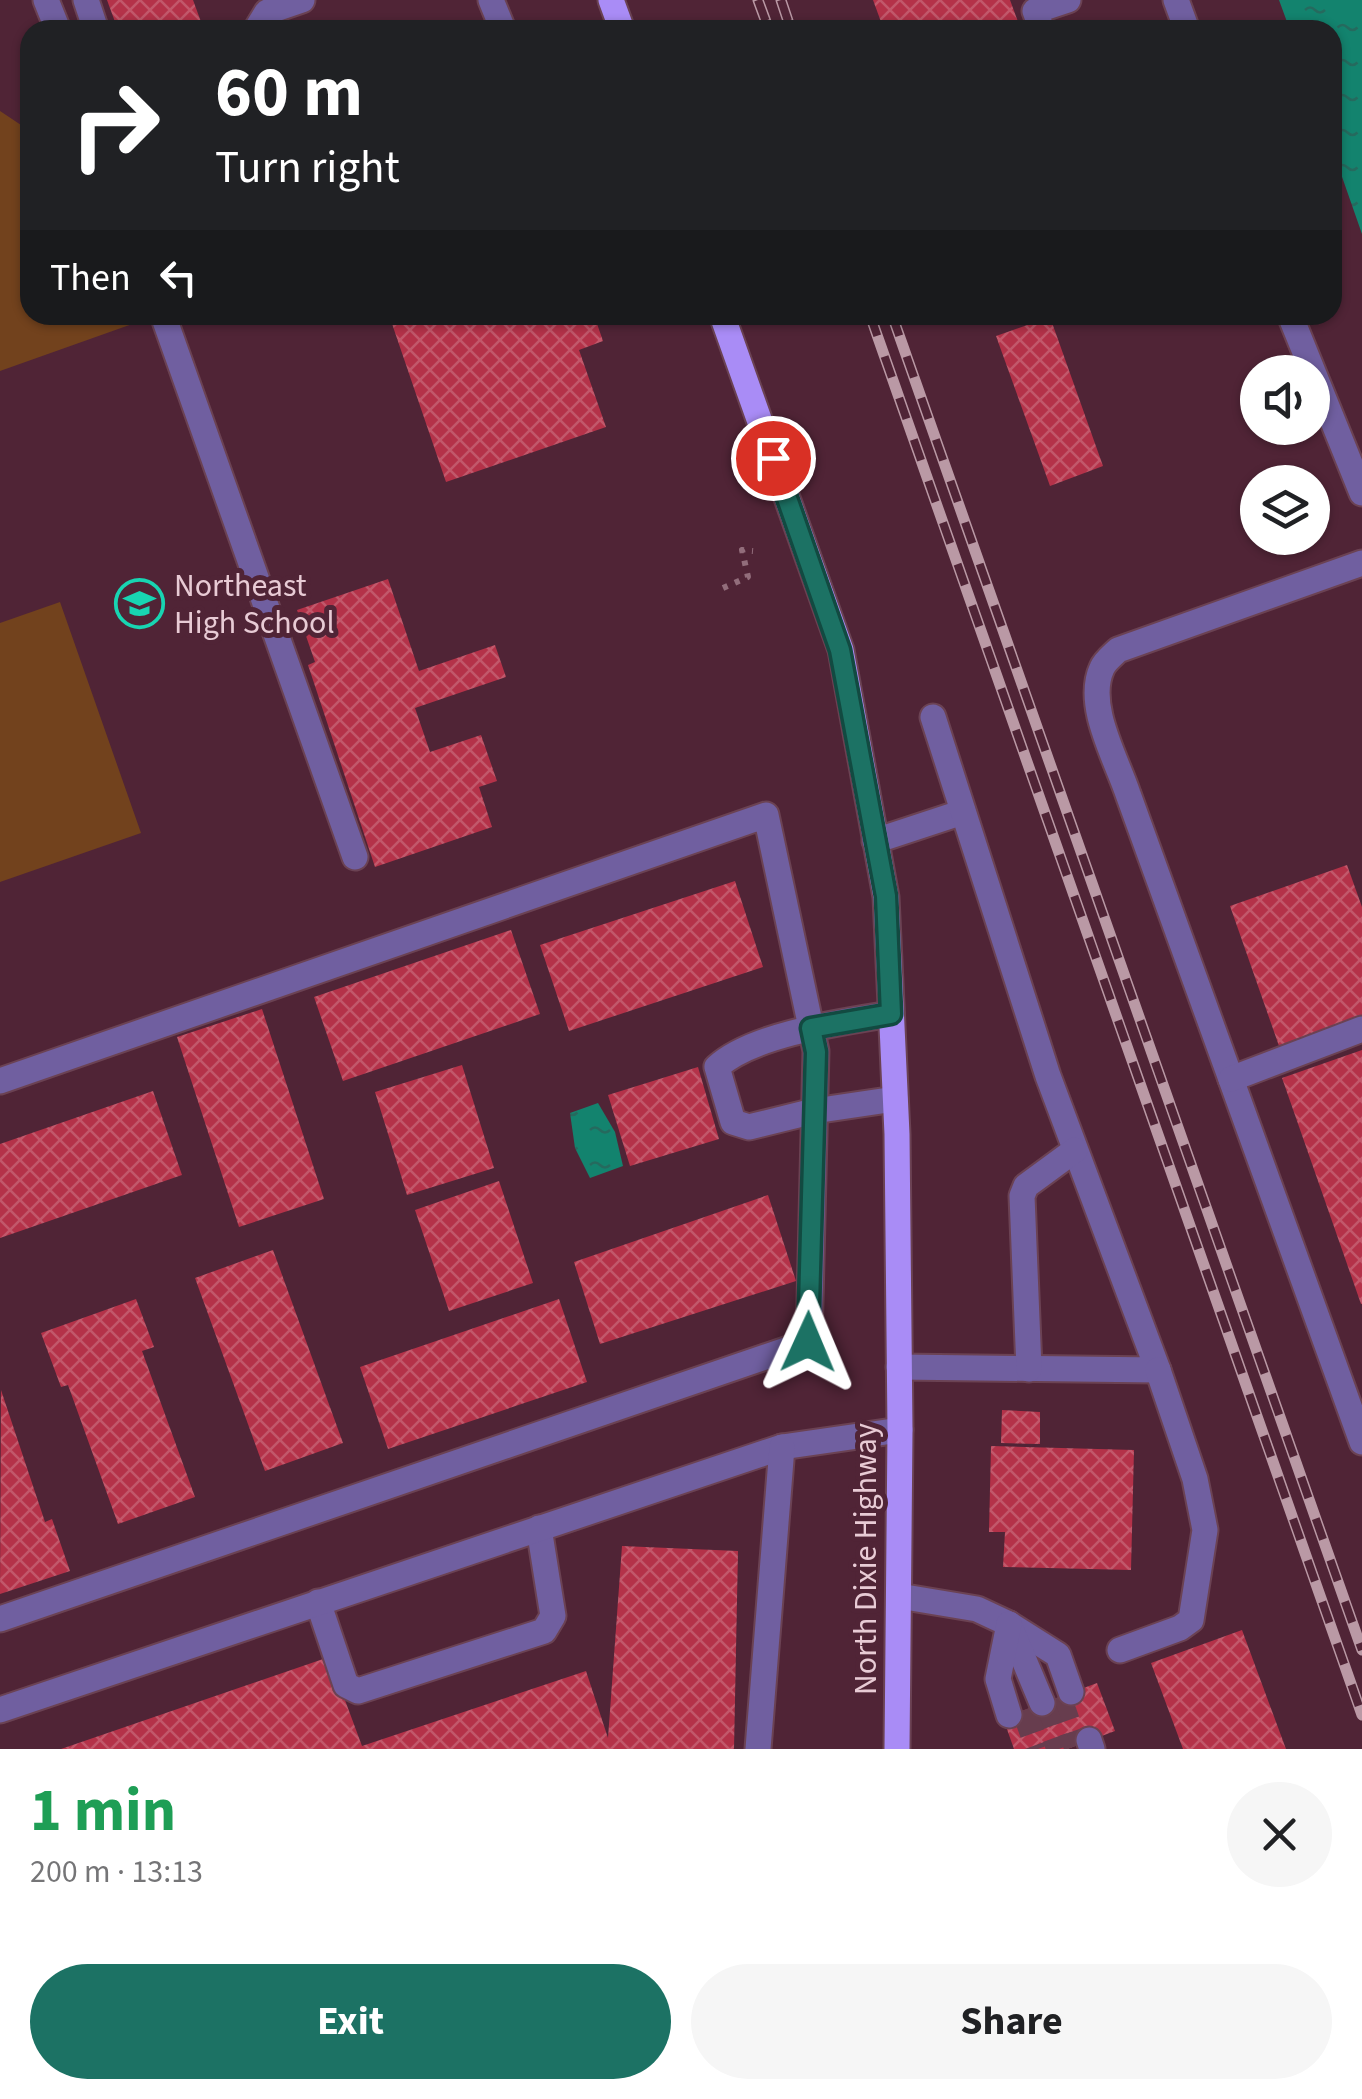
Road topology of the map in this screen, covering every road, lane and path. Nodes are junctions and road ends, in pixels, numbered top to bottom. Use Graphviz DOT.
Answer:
graph roads {
  1 [pos="302,0"];
  2 [pos="1068,0"];
  3 [pos="262,20"];
  4 [pos="1038,20"];
  5 [pos="167,325"];
  6 [pos="726,325"];
  7 [pos="1294,325"];
  8 [pos="1362,493"];
  9 [pos="753,551"];
  10 [pos="1362,562"];
  11 [pos="722,588"];
  12 [pos="933,717"];
  13 [pos="964,812"];
  14 [pos="875,841"];
  15 [pos="355,857"];
  16 [pos="891,1014"];
  17 [pos="811,1028"];
  18 [pos="1362,1029"];
  19 [pos="1231,1078"];
  20 [pos="0,1082"];
  21 [pos="896,1100"];
  22 [pos="814,1111"];
  23 [pos="1076,1150"];
  24 [pos="900,1367"];
  25 [pos="1029,1369"];
  26 [pos="1158,1370"];
  27 [pos="900,1430"];
  28 [pos="1362,1442"];
  29 [pos="782,1447"];
  30 [pos="539,1528"];
  31 [pos="899,1596"];
  32 [pos="318,1602"];
  33 [pos="0,1620"];
  34 [pos="1009,1624"];
  35 [pos="1120,1650"];
  36 [pos="0,1710"];
  37 [pos="758,1749"];
  38 [pos="897,1749"];
  1 -- 3 [label="street"];
  2 -- 4 [label="street"];
  5 -- 15 [label="street"];
  6 -- 14 [label="main road, North Dixie Highway"];
  7 -- 8 [label="street"];
  9 -- 11 [label="path"];
  10 -- 19 [label="street"];
  12 -- 13 [label="street"];
  13 -- 14 [label="street"];
  13 -- 23 [label="street"];
  14 -- 16 [label="main road, North Dixie Highway"];
  16 -- 17 [label="street"];
  16 -- 21 [label="main road, North Dixie Highway"];
  17 -- 20 [label="street"];
  17 -- 22 [label="street"];
  17 -- 22 [label="street"];
  18 -- 19 [label="street"];
  19 -- 28 [label="street"];
  21 -- 22 [label="street"];
  21 -- 24 [label="main road, North Dixie Highway"];
  22 -- 33 [label="street"];
  23 -- 25 [label="street"];
  23 -- 26 [label="street"];
  24 -- 25 [label="street"];
  24 -- 27 [label="main road, North Dixie Highway"];
  25 -- 26 [label="street"];
  26 -- 35 [label="street"];
  27 -- 29 [label="street"];
  27 -- 31 [label="main road, North Dixie Highway"];
  29 -- 30 [label="street"];
  29 -- 37 [label="street"];
  30 -- 32 [label="street"];
  30 -- 32 [label="street"];
  31 -- 34 [label="street"];
  31 -- 38 [label="main road, North Dixie Highway"];
  32 -- 36 [label="street"];
  34 -- 34 [label="street"];
}
